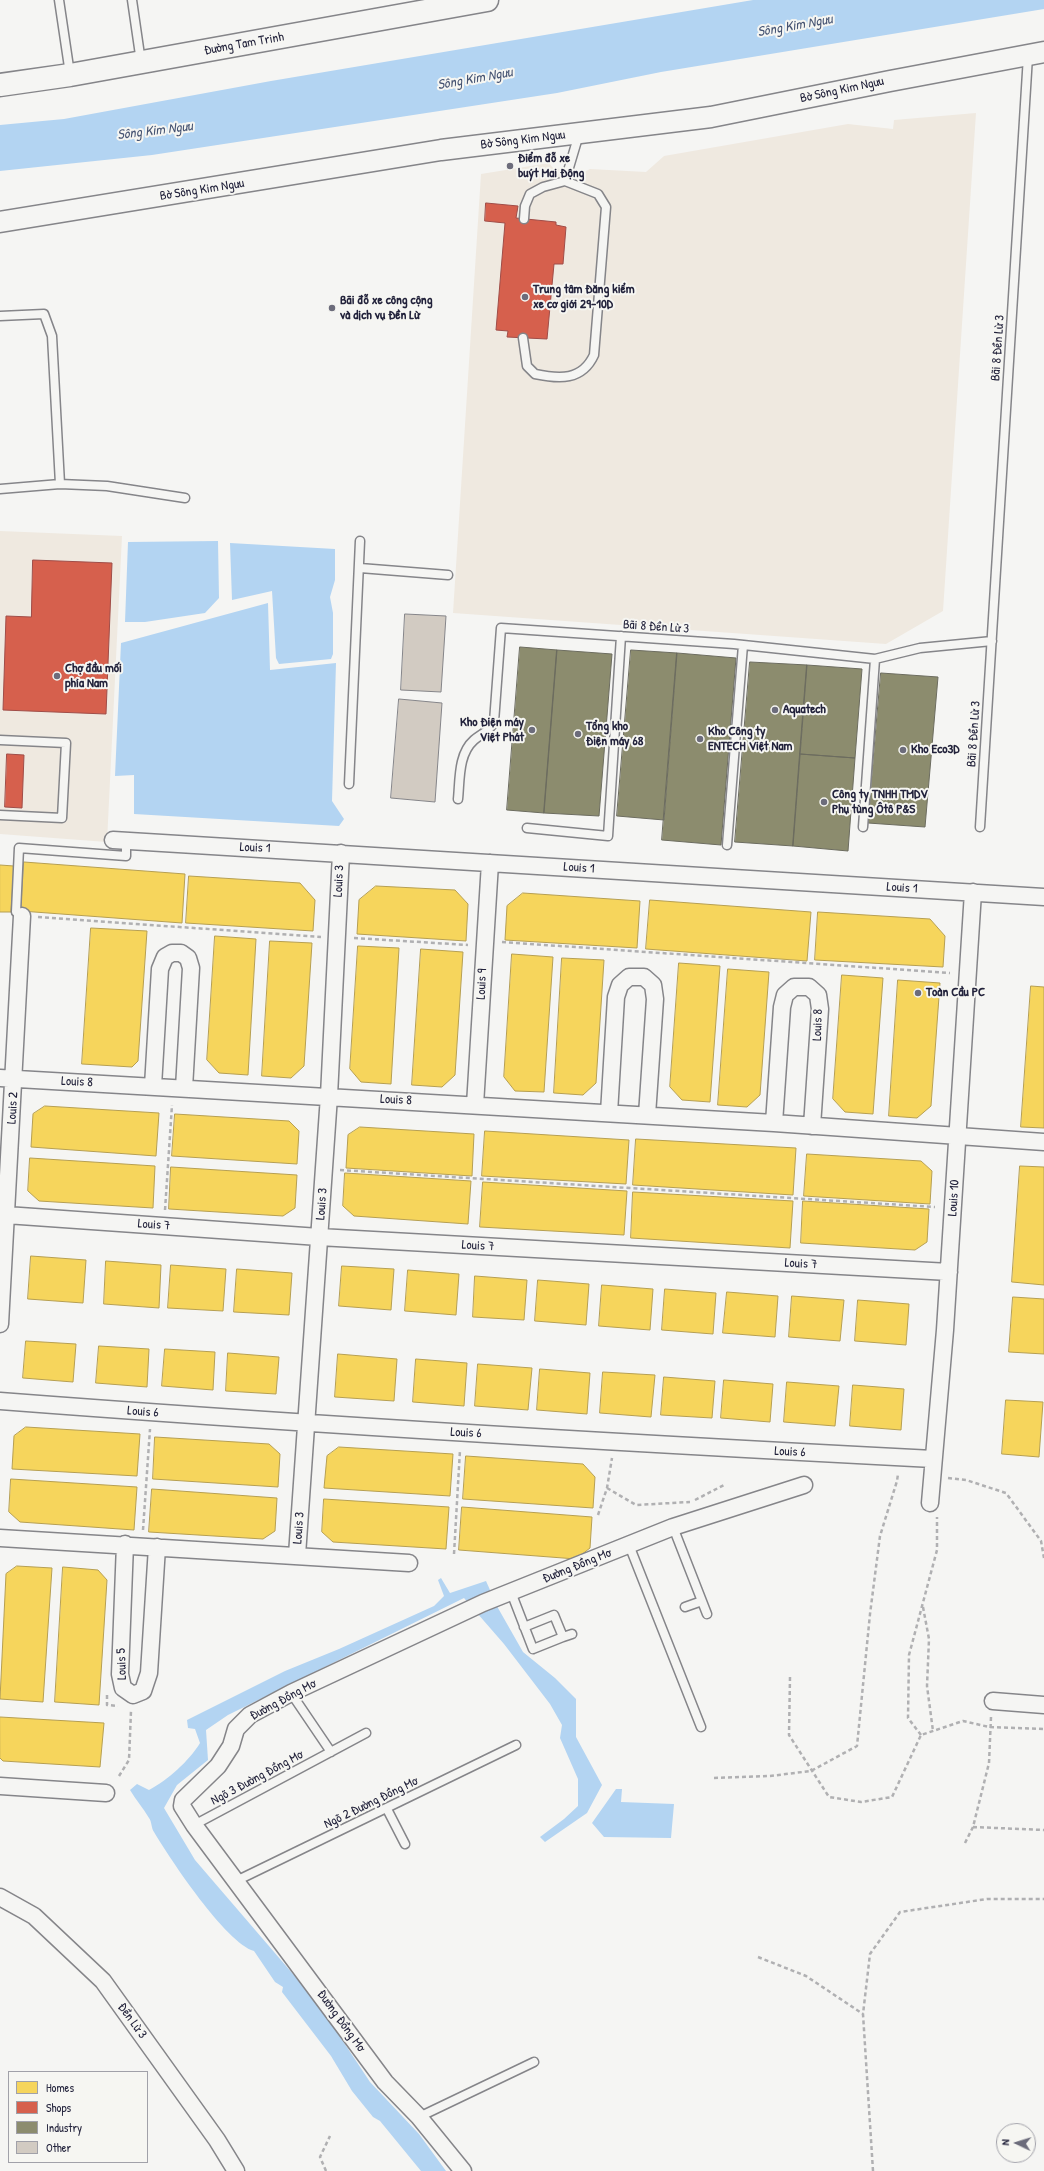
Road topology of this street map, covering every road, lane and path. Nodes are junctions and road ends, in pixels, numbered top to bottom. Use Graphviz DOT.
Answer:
graph roads {
  1 [pos="59,0"];
  2 [pos="132,0"];
  3 [pos="487,0"];
  4 [pos="1036,54"];
  5 [pos="141,63"];
  6 [pos="70,75"];
  7 [pos="0,85"];
  8 [pos="579,134"];
  9 [pos="565,181"];
  10 [pos="524,219"];
  11 [pos="0,222"];
  12 [pos="0,316"];
  13 [pos="523,338"];
  14 [pos="60,484"];
  15 [pos="0,489"];
  16 [pos="185,498"];
  17 [pos="360,541"];
  18 [pos="360,568"];
  19 [pos="448,575"];
  20 [pos="621,636"];
  21 [pos="992,642"];
  22 [pos="743,645"];
  23 [pos="875,659"];
  24 [pos="0,740"];
  25 [pos="349,784"];
  26 [pos="458,799"];
  27 [pos="0,815"];
  28 [pos="863,827"];
  29 [pos="980,827"];
  30 [pos="526,828"];
  31 [pos="120,840"];
  32 [pos="727,845"];
  33 [pos="341,853"];
  34 [pos="490,863"];
  35 [pos="973,892"];
  36 [pos="1044,897"];
  37 [pos="22,916"];
  38 [pos="178,927"];
  39 [pos="178,934"];
  40 [pos="322,937"];
  41 [pos="349,938"];
  42 [pos="497,942"];
  43 [pos="470,945"];
  44 [pos="638,952"];
  45 [pos="638,958"];
  46 [pos="950,973"];
  47 [pos="7,1078"];
  48 [pos="153,1086"];
  49 [pos="184,1088"];
  50 [pos="329,1096"];
  51 [pos="172,1104"];
  52 [pos="475,1105"];
  53 [pos="609,1113"];
  54 [pos="647,1116"];
  55 [pos="774,1123"];
  56 [pos="812,1126"];
  57 [pos="958,1136"];
  58 [pos="1044,1142"];
  59 [pos="335,1170"];
  60 [pos="935,1207"];
  61 [pos="164,1213"];
  62 [pos="6,1215"];
  63 [pos="319,1237"];
  64 [pos="949,1272"];
  65 [pos="0,1324"];
  66 [pos="0,1401"];
  67 [pos="306,1423"];
  68 [pos="150,1428"];
  69 [pos="614,1442"];
  70 [pos="460,1450"];
  71 [pos="899,1457"];
  72 [pos="933,1459"];
  73 [pos="932,1477"];
  74 [pos="724,1485"];
  75 [pos="804,1485"];
  76 [pos="607,1488"];
  77 [pos="930,1503"];
  78 [pos="598,1515"];
  79 [pos="673,1526"];
  80 [pos="142,1534"];
  81 [pos="0,1538"];
  82 [pos="126,1544"];
  83 [pos="629,1545"];
  84 [pos="157,1547"];
  85 [pos="454,1554"];
  86 [pos="297,1555"];
  87 [pos="1044,1558"];
  88 [pos="409,1562"];
  89 [pos="511,1592"];
  90 [pos="702,1601"];
  91 [pos="922,1606"];
  92 [pos="685,1607"];
  93 [pos="708,1614"];
  94 [pos="524,1627"];
  95 [pos="572,1634"];
  96 [pos="563,1637"];
  97 [pos="790,1677"];
  98 [pos="108,1691"];
  99 [pos="291,1693"];
  100 [pos="993,1701"];
  101 [pos="1044,1705"];
  102 [pos="125,1707"];
  103 [pos="131,1707"];
  104 [pos="701,1727"];
  105 [pos="989,1727"];
  106 [pos="1044,1729"];
  107 [pos="933,1731"];
  108 [pos="366,1733"];
  109 [pos="921,1735"];
  110 [pos="516,1745"];
  111 [pos="331,1752"];
  112 [pos="811,1771"];
  113 [pos="119,1776"];
  114 [pos="714,1778"];
  115 [pos="0,1786"];
  116 [pos="106,1793"];
  117 [pos="387,1809"];
  118 [pos="194,1825"];
  119 [pos="972,1827"];
  120 [pos="1044,1830"];
  121 [pos="405,1844"];
  122 [pos="965,1844"];
  123 [pos="236,1881"];
  124 [pos="0,1897"];
  125 [pos="1044,1899"];
  126 [pos="758,1957"];
  127 [pos="863,2014"];
  128 [pos="534,2062"];
  129 [pos="419,2117"];
  130 [pos="330,2136"];
  131 [pos="236,2171"];
  132 [pos="326,2171"];
  133 [pos="463,2171"];
  134 [pos="873,2171"];
  1 -- 6 [label="lane"];
  2 -- 5 [label="lane"];
  3 -- 5 [label="main road, Đường Tam Trinh"];
  4 -- 8 [label="street, Bờ Sông Kim Ngưu"];
  4 -- 21 [label="lane, Bãi 8 Đền Lừ 3"];
  5 -- 6 [label="main road, Đường Tam Trinh"];
  6 -- 7 [label="main road, Đường Tam Trinh"];
  8 -- 9 [label="lane"];
  8 -- 11 [label="street, Bờ Sông Kim Ngưu"];
  9 -- 10 [label="lane"];
  9 -- 13 [label="lane"];
  12 -- 14 [label="lane"];
  14 -- 15 [label="lane"];
  14 -- 16 [label="lane"];
  17 -- 18 [label="lane"];
  18 -- 19 [label="lane"];
  18 -- 25 [label="lane"];
  20 -- 22 [label="lane, Bãi 8 Đền Lừ 3"];
  20 -- 26 [label="lane, Bãi 8 Đền Lừ 3"];
  20 -- 30 [label="lane"];
  21 -- 23 [label="lane, Bãi 8 Đền Lừ 3"];
  21 -- 29 [label="lane, Bãi 8 Đền Lừ 3"];
  22 -- 23 [label="lane, Bãi 8 Đền Lừ 3"];
  22 -- 32 [label="lane"];
  23 -- 28 [label="lane"];
  24 -- 27 [label="lane"];
  31 -- 33 [label="street, Louis 1"];
  31 -- 37 [label="lane"];
  33 -- 34 [label="street, Louis 1"];
  33 -- 50 [label="street, Louis 3"];
  34 -- 35 [label="street, Louis 1"];
  34 -- 52 [label="street, Louis 9"];
  35 -- 36 [label="street, Louis 1"];
  35 -- 57 [label="street, Louis 10"];
  37 -- 38 [label="path"];
  37 -- 47 [label="street, Louis 2"];
  38 -- 39 [label="path"];
  38 -- 40 [label="path"];
  41 -- 43 [label="path"];
  42 -- 44 [label="path"];
  44 -- 45 [label="path"];
  44 -- 46 [label="path"];
  47 -- 48 [label="street, Louis 8"];
  47 -- 62 [label="street, Louis 2"];
  48 -- 49 [label="street, Louis 8"];
  48 -- 49 [label="street"];
  49 -- 50 [label="street, Louis 8"];
  50 -- 52 [label="street, Louis 8"];
  50 -- 63 [label="street, Louis 3"];
  51 -- 61 [label="path"];
  52 -- 53 [label="street, Louis 8"];
  53 -- 54 [label="street, Louis 8"];
  53 -- 54 [label="street"];
  54 -- 55 [label="street, Louis 8"];
  55 -- 56 [label="street, Louis 8"];
  55 -- 56 [label="street, Louis 8"];
  56 -- 57 [label="street, Louis 8"];
  57 -- 58 [label="street, Louis 8"];
  57 -- 64 [label="street, Louis 10"];
  59 -- 60 [label="path"];
  62 -- 63 [label="street, Louis 7"];
  62 -- 65 [label="street, Louis 2"];
  63 -- 64 [label="street, Louis 7"];
  63 -- 67 [label="street, Louis 3"];
  64 -- 72 [label="street, Louis 10"];
  66 -- 67 [label="street, Louis 6"];
  67 -- 69 [label="street, Louis 6"];
  67 -- 86 [label="street, Louis 3"];
  68 -- 80 [label="path"];
  69 -- 71 [label="street, Louis 6"];
  69 -- 76 [label="path"];
  70 -- 85 [label="path"];
  71 -- 72 [label="street, Louis 6"];
  71 -- 112 [label="path"];
  72 -- 73 [label="street, Louis 10"];
  73 -- 77 [label="street, Louis 10"];
  73 -- 87 [label="path"];
  74 -- 76 [label="path"];
  75 -- 79 [label="street, Đường Đồng Mơ"];
  76 -- 78 [label="path"];
  77 -- 91 [label="path"];
  79 -- 83 [label="street, Đường Đồng Mơ"];
  79 -- 90 [label="lane"];
  81 -- 82 [label="street"];
  82 -- 84 [label="street"];
  82 -- 84 [label="street, Louis 5"];
  83 -- 89 [label="street, Đường Đồng Mơ"];
  83 -- 104 [label="lane"];
  84 -- 86 [label="street"];
  86 -- 88 [label="street"];
  89 -- 94 [label="lane"];
  89 -- 99 [label="street, Đường Đồng Mơ"];
  90 -- 92 [label="lane"];
  90 -- 93 [label="lane"];
  91 -- 107 [label="path"];
  91 -- 109 [label="path"];
  94 -- 96 [label="lane"];
  94 -- 96 [label="lane"];
  95 -- 96 [label="lane"];
  97 -- 112 [label="path"];
  98 -- 102 [label="path"];
  99 -- 111 [label="lane"];
  99 -- 118 [label="street, Đường Đồng Mơ"];
  100 -- 101 [label="street"];
  100 -- 105 [label="path"];
  103 -- 113 [label="path"];
  105 -- 106 [label="path"];
  105 -- 107 [label="path"];
  105 -- 119 [label="path"];
  107 -- 109 [label="path"];
  108 -- 111 [label="lane, Ngõ 3 Đường Đồng Mơ"];
  109 -- 112 [label="path"];
  110 -- 117 [label="lane, Ngõ 2 Đường Đồng Mơ"];
  111 -- 118 [label="lane, Ngõ 3 Đường Đồng Mơ"];
  112 -- 114 [label="path"];
  115 -- 116 [label="street"];
  117 -- 121 [label="lane"];
  117 -- 123 [label="lane, Ngõ 2 Đường Đồng Mơ"];
  118 -- 123 [label="street, Đường Đồng Mơ"];
  119 -- 120 [label="path"];
  119 -- 122 [label="path"];
  123 -- 129 [label="street, Đường Đồng Mơ"];
  124 -- 131 [label="street, Đền Lừ 3"];
  125 -- 127 [label="path"];
  126 -- 127 [label="path"];
  127 -- 134 [label="path"];
  128 -- 129 [label="lane"];
  129 -- 133 [label="street, Đường Đồng Mơ"];
  130 -- 132 [label="path"];
}
